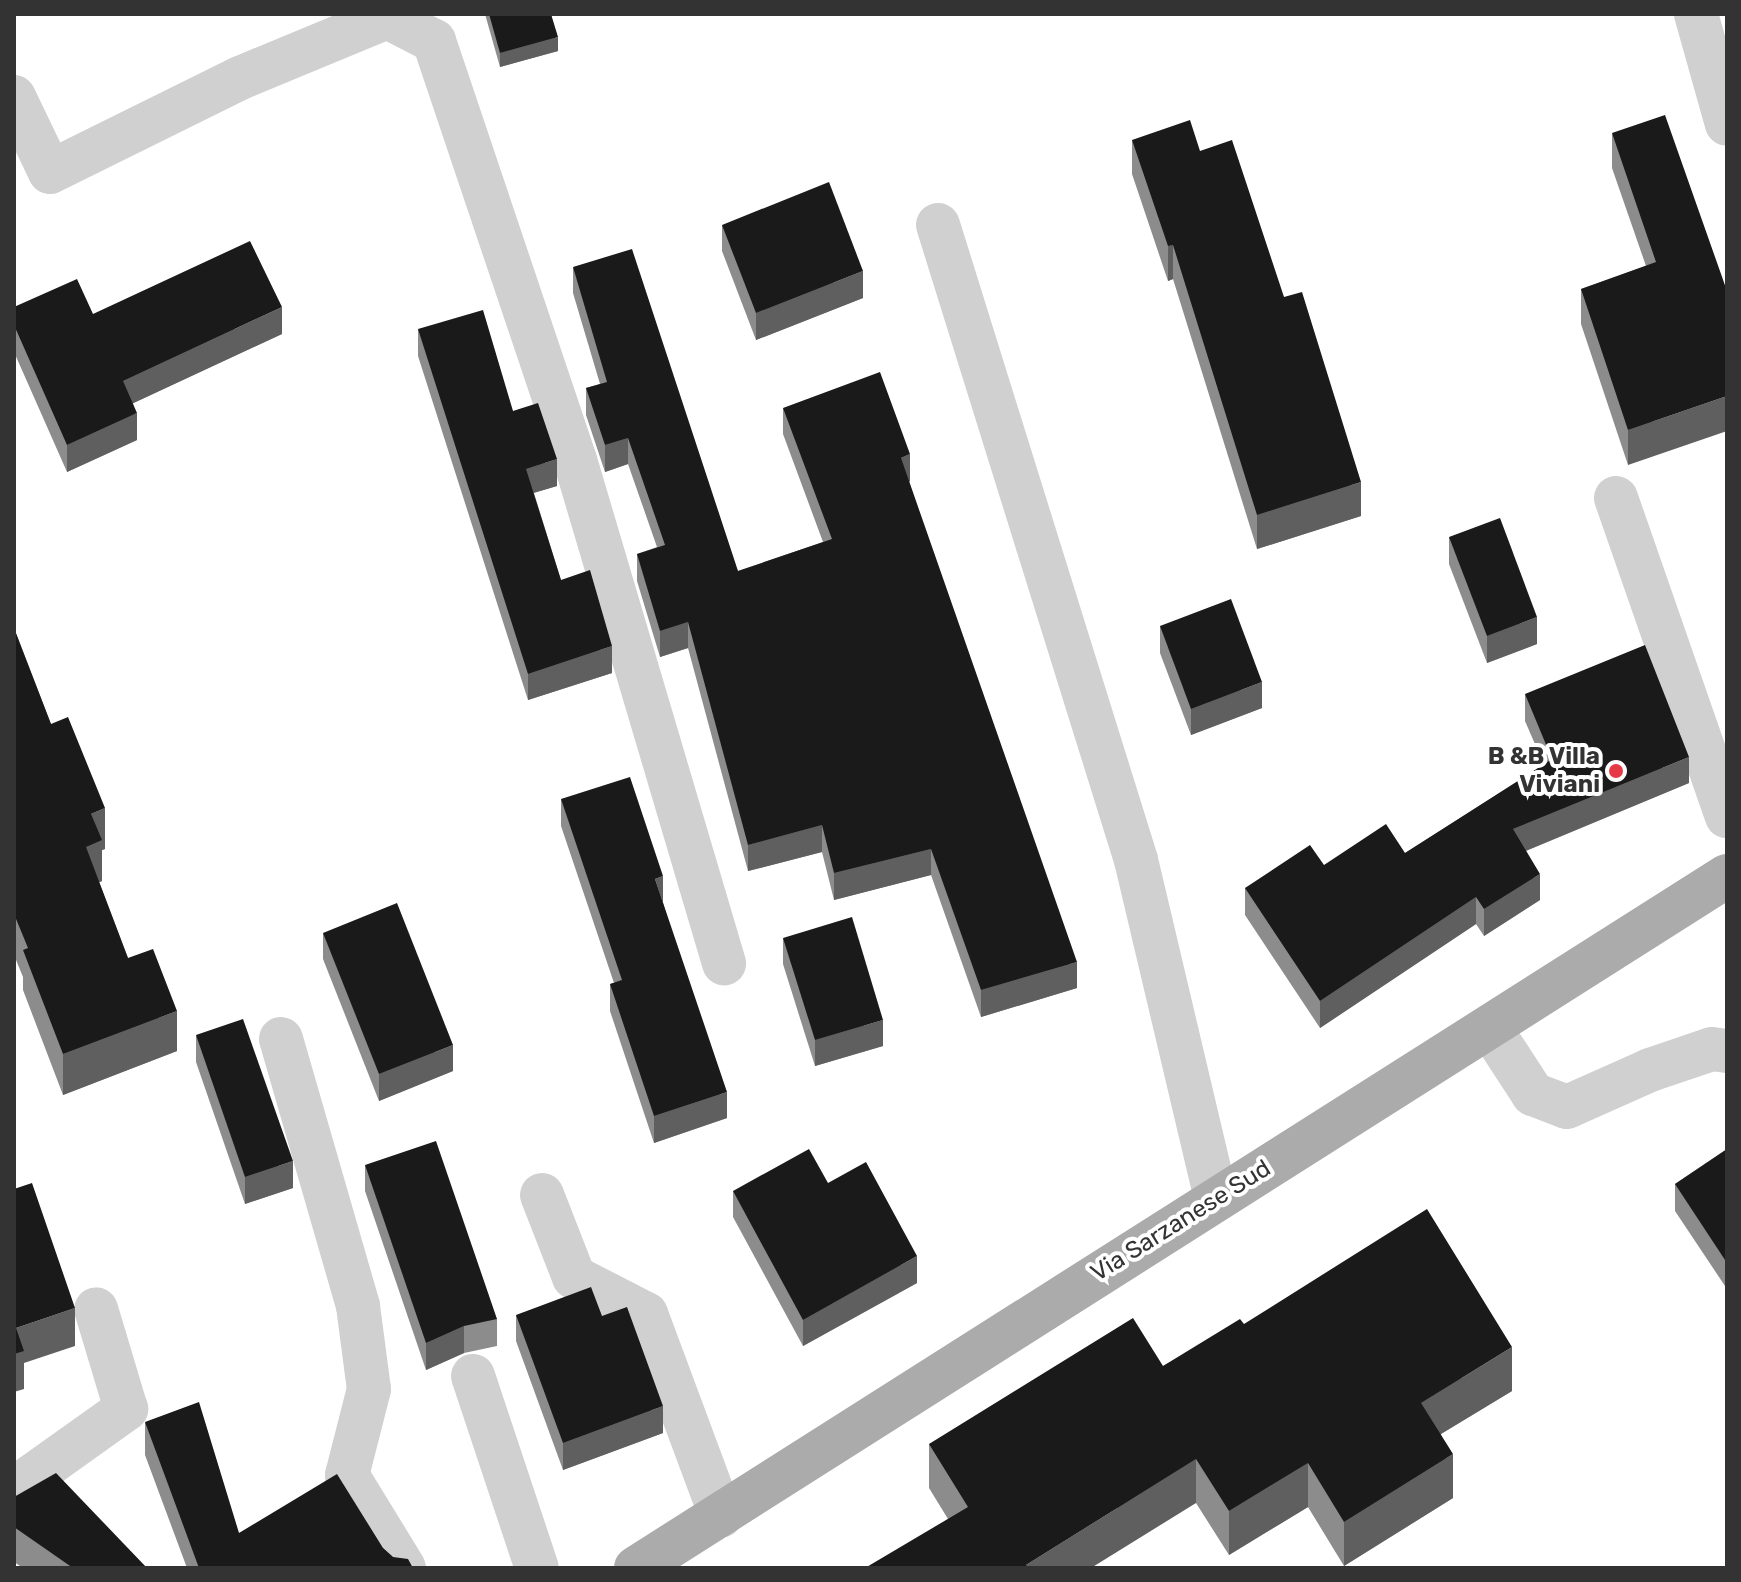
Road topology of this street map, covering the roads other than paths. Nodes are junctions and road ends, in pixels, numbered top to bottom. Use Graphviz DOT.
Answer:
graph roads {
  1 [pos="1696,14"];
  2 [pos="14,97"];
  3 [pos="1727,124"];
  4 [pos="25,149"];
  5 [pos="938,225"];
  6 [pos="1616,498"];
  7 [pos="1727,816"];
  8 [pos="1727,876"];
  9 [pos="724,963"];
  10 [pos="1490,1028"];
  11 [pos="281,1039"];
  12 [pos="1727,1051"];
  13 [pos="542,1195"];
  14 [pos="1216,1199"];
  15 [pos="96,1309"];
  16 [pos="473,1376"];
  17 [pos="14,1489"];
  18 [pos="721,1516"];
  19 [pos="404,1568"];
  20 [pos="537,1568"];
  21 [pos="636,1568"];
  1 -- 3 [label="lane"];
  2 -- 4 [label="lane"];
  4 -- 9 [label="lane"];
  5 -- 14 [label="lane"];
  6 -- 7 [label="lane"];
  8 -- 10 [label="main road, Via Sarzanese Sud"];
  10 -- 12 [label="lane"];
  10 -- 14 [label="main road, Via Sarzanese Sud"];
  11 -- 19 [label="lane"];
  13 -- 18 [label="lane"];
  14 -- 18 [label="main road, Via Sarzanese Sud"];
  15 -- 17 [label="lane"];
  16 -- 20 [label="lane"];
  18 -- 21 [label="main road, Via Sarzanese Sud"];
}
